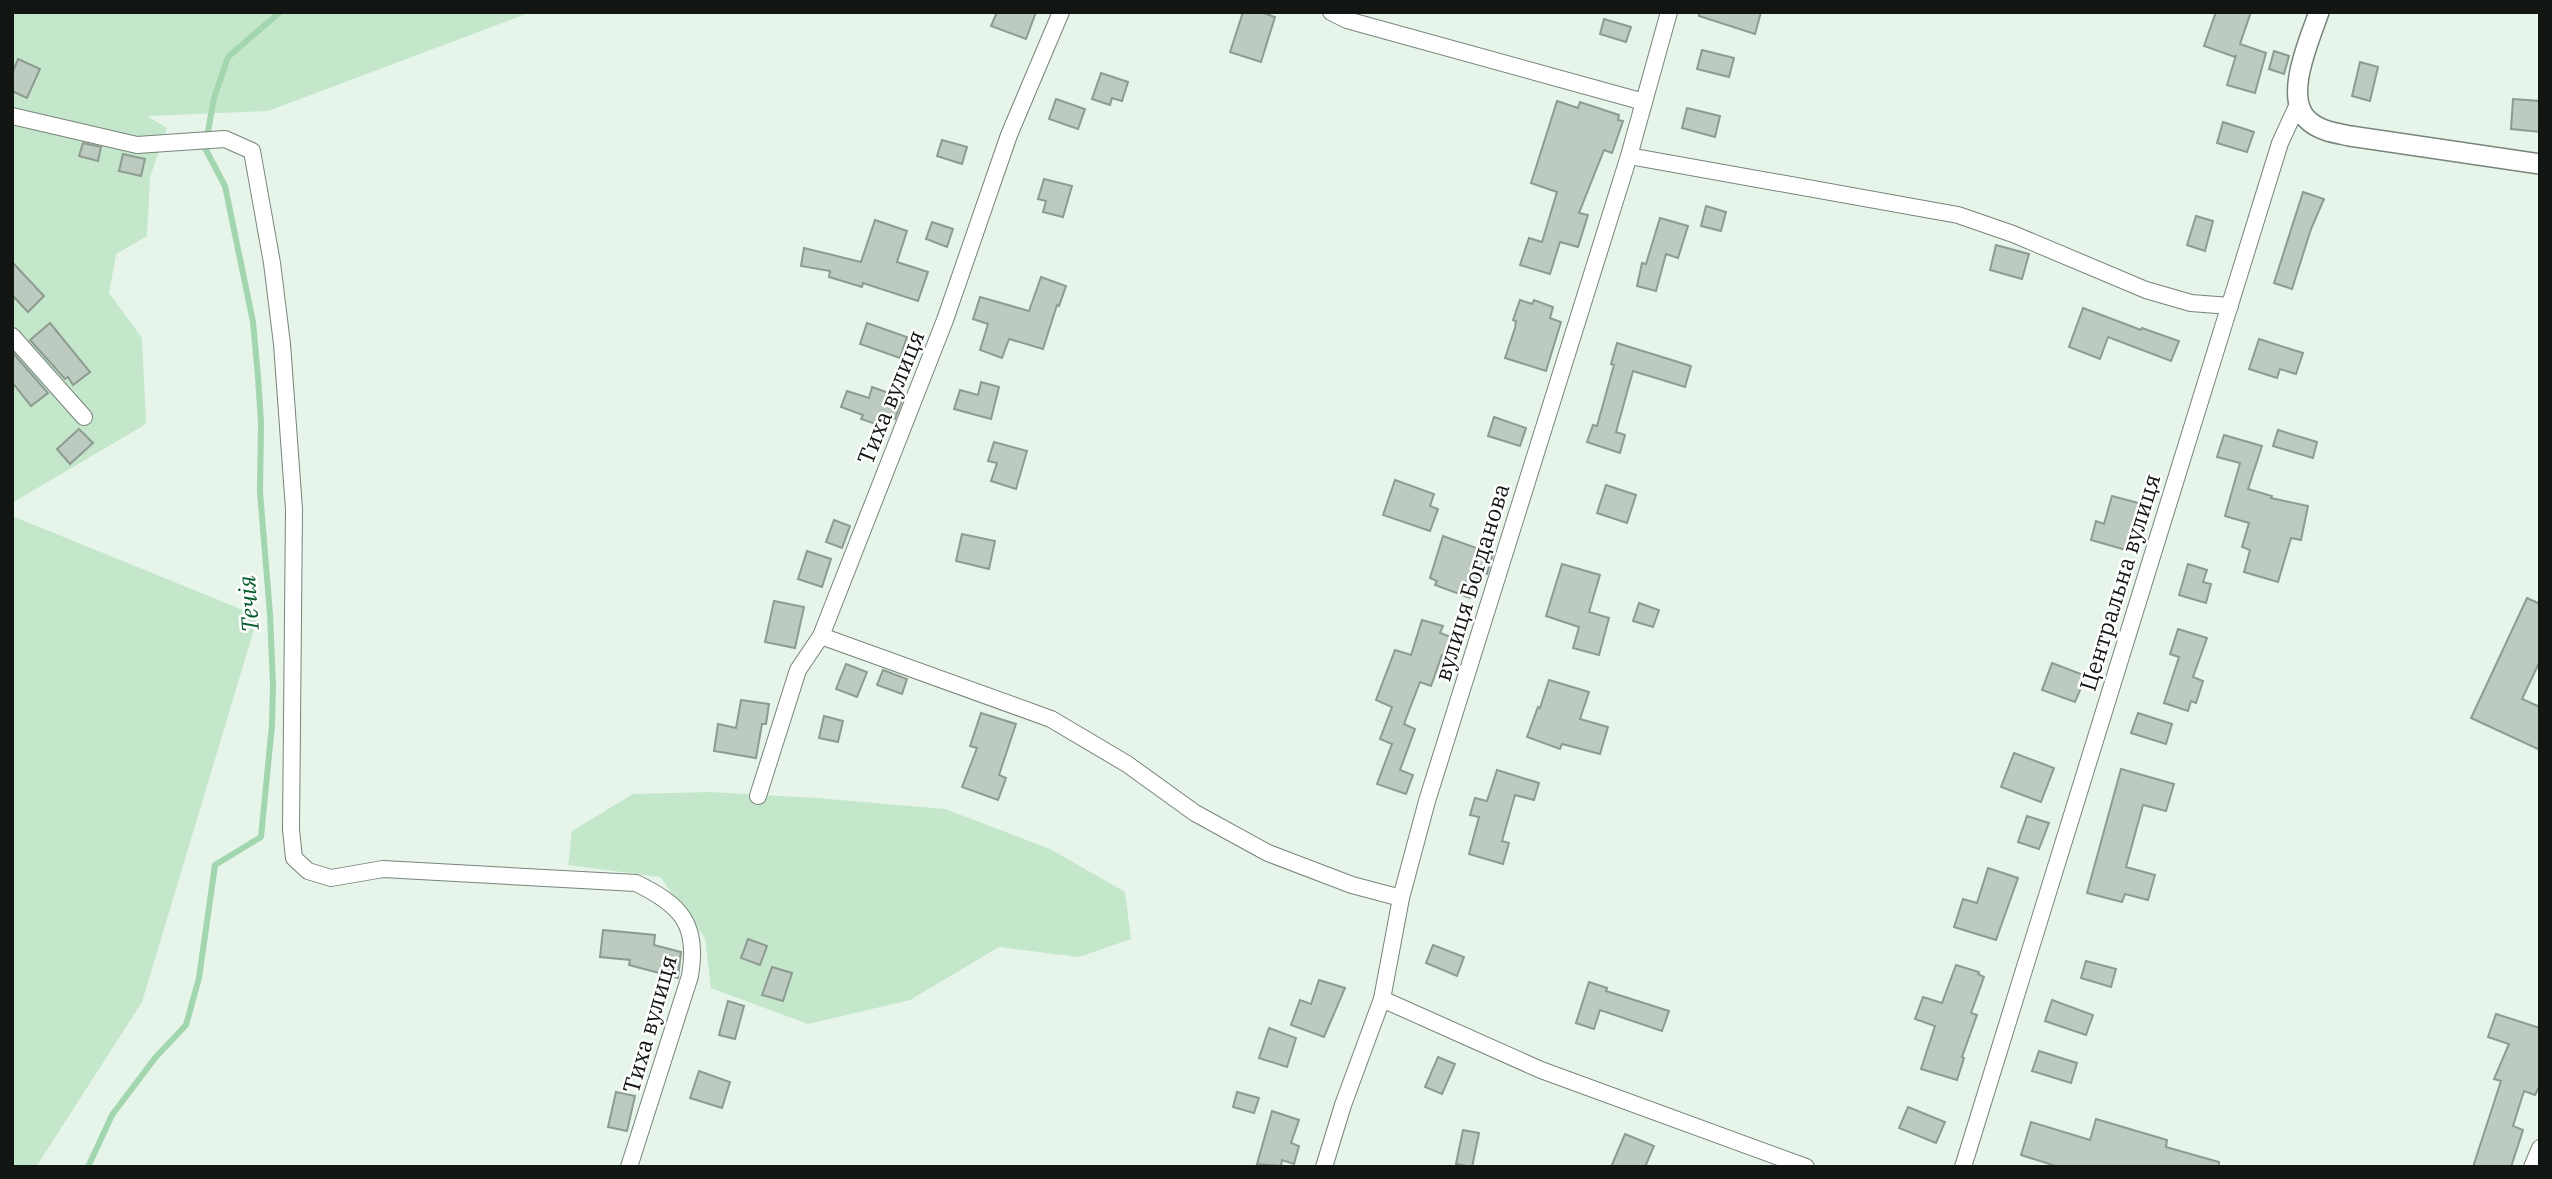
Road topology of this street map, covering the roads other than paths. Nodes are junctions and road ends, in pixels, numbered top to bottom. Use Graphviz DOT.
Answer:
graph roads {
  1 [pos="1061,12"];
  2 [pos="1331,12"];
  3 [pos="1669,12"];
  4 [pos="2319,12"];
  5 [pos="1644,103"];
  6 [pos="2298,104"];
  7 [pos="12,117"];
  8 [pos="1629,156"];
  9 [pos="2540,164"];
  10 [pos="2230,306"];
  11 [pos="12,336"];
  12 [pos="84,417"];
  13 [pos="821,636"];
  14 [pos="758,796"];
  15 [pos="1401,898"];
  16 [pos="1382,999"];
  17 [pos="2540,1148"];
  18 [pos="629,1167"];
  19 [pos="1324,1167"];
  20 [pos="1806,1167"];
  21 [pos="1963,1167"];
  22 [pos="2532,1167"];
  1 -- 13 [label="street, Тиха вулиця"];
  2 -- 5 [label="street"];
  3 -- 5 [label="street, вулиця Богданова"];
  4 -- 6 [label="street, Центральна вулиця"];
  5 -- 8 [label="street, вулиця Богданова"];
  6 -- 9 [label="street"];
  6 -- 10 [label="street, Центральна вулиця"];
  7 -- 18 [label="street, Тиха вулиця"];
  8 -- 10 [label="street"];
  8 -- 15 [label="street, вулиця Богданова"];
  10 -- 21 [label="street, Центральна вулиця"];
  11 -- 12 [label="street"];
  13 -- 14 [label="street, Тиха вулиця"];
  13 -- 15 [label="street"];
  15 -- 16 [label="street, вулиця Богданова"];
  16 -- 19 [label="street, вулиця Богданова"];
  16 -- 20 [label="street"];
  17 -- 22 [label="street"];
}
